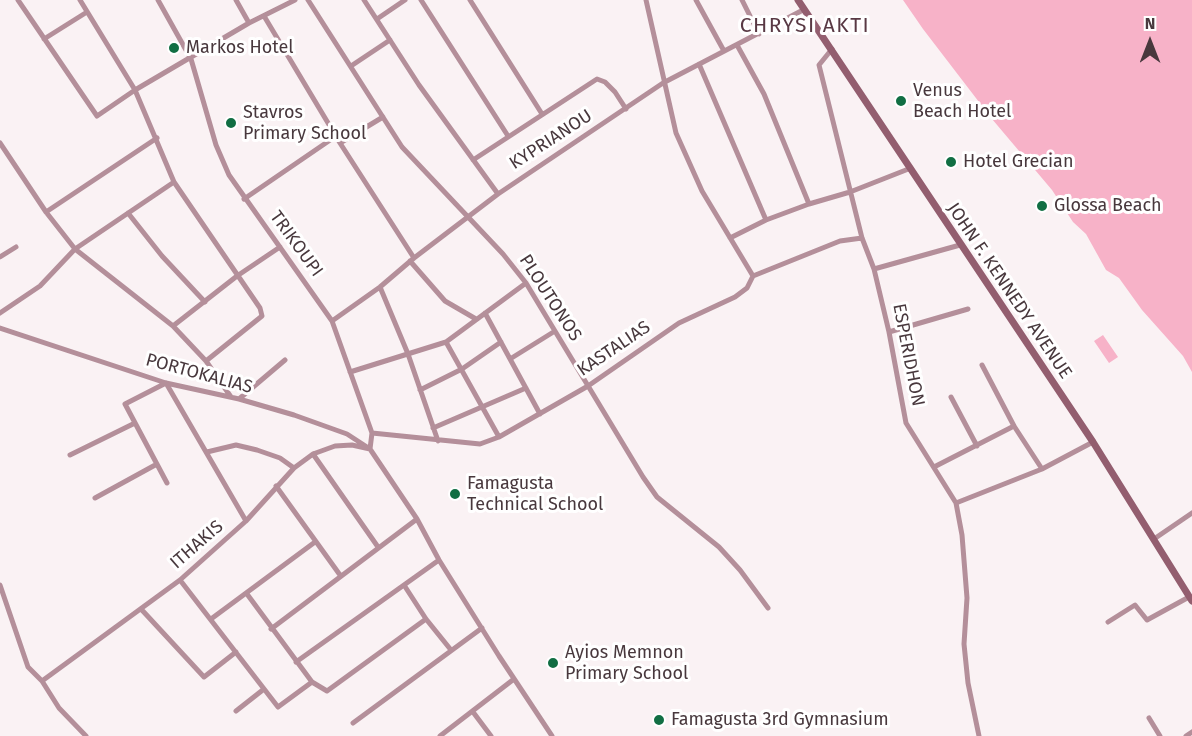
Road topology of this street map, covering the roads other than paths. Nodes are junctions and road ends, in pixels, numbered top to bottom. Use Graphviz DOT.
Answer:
graph roads {
  1 [pos="18,0"];
  2 [pos="80,0"];
  3 [pos="158,0"];
  4 [pos="236,0"];
  5 [pos="295,0"];
  6 [pos="308,0"];
  7 [pos="364,0"];
  8 [pos="405,0"];
  9 [pos="421,0"];
  10 [pos="470,0"];
  11 [pos="646,0"];
  12 [pos="696,0"];
  13 [pos="742,0"];
  14 [pos="798,0"];
  15 [pos="803,10"];
  16 [pos="87,12"];
  17 [pos="264,16"];
  18 [pos="377,19"];
  19 [pos="249,23"];
  20 [pos="759,34"];
  21 [pos="44,39"];
  22 [pos="390,40"];
  23 [pos="737,45"];
  24 [pos="832,49"];
  25 [pos="724,51"];
  26 [pos="191,58"];
  27 [pos="699,64"];
  28 [pos="351,66"];
  29 [pos="663,83"];
  30 [pos="135,90"];
  31 [pos="626,109"];
  32 [pos="542,114"];
  33 [pos="383,117"];
  34 [pos="336,136"];
  35 [pos="508,136"];
  36 [pos="157,138"];
  37 [pos="0,143"];
  38 [pos="340,143"];
  39 [pos="473,160"];
  40 [pos="911,168"];
  41 [pos="174,182"];
  42 [pos="850,192"];
  43 [pos="498,194"];
  44 [pos="244,199"];
  45 [pos="809,204"];
  46 [pos="46,212"];
  47 [pos="128,213"];
  48 [pos="466,217"];
  49 [pos="766,220"];
  50 [pos="730,238"];
  51 [pos="862,238"];
  52 [pos="960,245"];
  53 [pos="16,247"];
  54 [pos="280,248"];
  55 [pos="75,249"];
  56 [pos="0,256"];
  57 [pos="412,259"];
  58 [pos="874,269"];
  59 [pos="237,276"];
  60 [pos="753,276"];
  61 [pos="526,283"];
  62 [pos="380,287"];
  63 [pos="205,302"];
  64 [pos="968,309"];
  65 [pos="0,313"];
  66 [pos="485,313"];
  67 [pos="476,319"];
  68 [pos="332,321"];
  69 [pos="173,326"];
  70 [pos="0,328"];
  71 [pos="555,331"];
  72 [pos="889,332"];
  73 [pos="446,342"];
  74 [pos="501,342"];
  75 [pos="408,354"];
  76 [pos="510,359"];
  77 [pos="285,360"];
  78 [pos="206,361"];
  79 [pos="982,365"];
  80 [pos="462,369"];
  81 [pos="350,372"];
  82 [pos="166,383"];
  83 [pos="588,386"];
  84 [pos="526,388"];
  85 [pos="420,390"];
  86 [pos="231,397"];
  87 [pos="951,397"];
  88 [pos="239,399"];
  89 [pos="483,407"];
  90 [pos="540,414"];
  91 [pos="135,423"];
  92 [pos="1014,426"];
  93 [pos="433,428"];
  94 [pos="372,434"];
  95 [pos="499,437"];
  96 [pos="438,441"];
  97 [pos="1092,442"];
  98 [pos="977,446"];
  99 [pos="370,449"];
  100 [pos="207,452"];
  101 [pos="313,454"];
  102 [pos="70,455"];
  103 [pos="157,464"];
  104 [pos="934,467"];
  105 [pos="294,468"];
  106 [pos="1042,469"];
  107 [pos="166,483"];
  108 [pos="276,486"];
  109 [pos="94,498"];
  110 [pos="956,503"];
  111 [pos="1192,513"];
  112 [pos="417,519"];
  113 [pos="246,521"];
  114 [pos="1154,539"];
  115 [pos="315,542"];
  116 [pos="378,547"];
  117 [pos="439,560"];
  118 [pos="340,575"];
  119 [pos="180,580"];
  120 [pos="0,585"];
  121 [pos="404,585"];
  122 [pos="247,594"];
  123 [pos="1191,599"];
  124 [pos="768,608"];
  125 [pos="141,609"];
  126 [pos="211,619"];
  127 [pos="426,619"];
  128 [pos="1108,622"];
  129 [pos="482,628"];
  130 [pos="271,629"];
  131 [pos="451,651"];
  132 [pos="236,652"];
  133 [pos="296,662"];
  134 [pos="514,680"];
  135 [pos="42,681"];
  136 [pos="312,682"];
  137 [pos="264,689"];
  138 [pos="236,711"];
  139 [pos="474,712"];
  140 [pos="1149,718"];
  141 [pos="353,723"];
  142 [pos="1192,732"];
  143 [pos="86,736"];
  144 [pos="440,736"];
  145 [pos="491,736"];
  146 [pos="552,736"];
  147 [pos="979,736"];
  148 [pos="1160,736"];
  149 [pos="1186,736"];
  1 -- 21 [label="street"];
  2 -- 16 [label="street"];
  3 -- 26 [label="street, TRIKOUPI"];
  4 -- 19 [label="street"];
  5 -- 17 [label="street"];
  6 -- 28 [label="street, PLOUTONOS"];
  7 -- 18 [label="street"];
  8 -- 18 [label="street"];
  9 -- 35 [label="street"];
  10 -- 32 [label="street"];
  11 -- 29 [label="street"];
  12 -- 25 [label="street"];
  13 -- 20 [label="street"];
  14 -- 15 [label="street, JOHN F. KENNEDY AVENUE"];
  15 -- 20 [label="street, KYPRIANOU"];
  15 -- 24 [label="street, JOHN F. KENNEDY AVENUE"];
  16 -- 21 [label="street"];
  16 -- 30 [label="street"];
  17 -- 19 [label="street"];
  17 -- 34 [label="street"];
  18 -- 22 [label="street"];
  19 -- 26 [label="street"];
  20 -- 23 [label="street, KYPRIANOU"];
  21 -- 30 [label="street"];
  22 -- 28 [label="street"];
  22 -- 39 [label="street"];
  23 -- 25 [label="street, KYPRIANOU"];
  23 -- 45 [label="street"];
  24 -- 40 [label="street, JOHN F. KENNEDY AVENUE"];
  24 -- 42 [label="street, ESPERIDHON"];
  25 -- 27 [label="street, KYPRIANOU"];
  26 -- 30 [label="street"];
  26 -- 44 [label="street, TRIKOUPI"];
  27 -- 29 [label="street, KYPRIANOU"];
  27 -- 49 [label="street"];
  28 -- 33 [label="street, PLOUTONOS"];
  29 -- 31 [label="street, KYPRIANOU"];
  29 -- 50 [label="street"];
  30 -- 36 [label="street"];
  31 -- 32 [label="street"];
  31 -- 43 [label="street, KYPRIANOU"];
  32 -- 35 [label="street"];
  33 -- 38 [label="street"];
  33 -- 48 [label="street, PLOUTONOS"];
  34 -- 38 [label="street"];
  34 -- 44 [label="street"];
  35 -- 39 [label="street"];
  36 -- 41 [label="street"];
  36 -- 46 [label="street"];
  37 -- 46 [label="street"];
  38 -- 57 [label="street"];
  39 -- 43 [label="street"];
  40 -- 42 [label="street"];
  40 -- 52 [label="street, JOHN F. KENNEDY AVENUE"];
  41 -- 47 [label="street"];
  41 -- 59 [label="street"];
  42 -- 45 [label="street"];
  42 -- 51 [label="street, ESPERIDHON"];
  43 -- 48 [label="street, KYPRIANOU"];
  44 -- 54 [label="street, TRIKOUPI"];
  45 -- 49 [label="street"];
  46 -- 55 [label="street"];
  47 -- 55 [label="street"];
  47 -- 63 [label="street"];
  48 -- 57 [label="street, KYPRIANOU"];
  48 -- 61 [label="street, PLOUTONOS"];
  49 -- 50 [label="street"];
  50 -- 60 [label="street"];
  51 -- 58 [label="street, ESPERIDHON"];
  51 -- 60 [label="street, KASTALIAS"];
  52 -- 58 [label="street"];
  52 -- 97 [label="street, JOHN F. KENNEDY AVENUE"];
  53 -- 56 [label="street"];
  54 -- 59 [label="street"];
  54 -- 68 [label="street, TRIKOUPI"];
  55 -- 65 [label="street"];
  55 -- 69 [label="street"];
  57 -- 62 [label="street, KYPRIANOU"];
  57 -- 67 [label="street"];
  58 -- 72 [label="street, ESPERIDHON"];
  59 -- 63 [label="street"];
  59 -- 78 [label="street"];
  60 -- 83 [label="street, KASTALIAS"];
  61 -- 66 [label="street"];
  61 -- 71 [label="street, PLOUTONOS"];
  62 -- 68 [label="street, KYPRIANOU"];
  62 -- 75 [label="street"];
  63 -- 69 [label="street"];
  64 -- 72 [label="street"];
  66 -- 67 [label="street"];
  66 -- 74 [label="street"];
  67 -- 73 [label="street"];
  68 -- 81 [label="street, TRIKOUPI"];
  69 -- 78 [label="street"];
  70 -- 82 [label="street, PORTOKALIAS"];
  71 -- 76 [label="street"];
  71 -- 83 [label="street, PLOUTONOS"];
  72 -- 104 [label="street, ESPERIDHON"];
  73 -- 75 [label="street"];
  73 -- 80 [label="street"];
  74 -- 76 [label="street"];
  74 -- 80 [label="street"];
  75 -- 81 [label="street"];
  75 -- 85 [label="street"];
  76 -- 84 [label="street"];
  77 -- 88 [label="street"];
  78 -- 86 [label="street"];
  79 -- 92 [label="street"];
  80 -- 85 [label="street"];
  80 -- 89 [label="street"];
  81 -- 94 [label="street, TRIKOUPI"];
  82 -- 86 [label="street, PORTOKALIAS"];
  82 -- 91 [label="street"];
  82 -- 100 [label="street"];
  83 -- 90 [label="street, KASTALIAS"];
  83 -- 124 [label="street, PLOUTONOS"];
  84 -- 89 [label="street"];
  84 -- 90 [label="street"];
  85 -- 93 [label="street"];
  86 -- 88 [label="street, PORTOKALIAS"];
  87 -- 98 [label="street"];
  88 -- 99 [label="street, PORTOKALIAS"];
  89 -- 93 [label="street"];
  89 -- 95 [label="street"];
  90 -- 95 [label="street, KASTALIAS"];
  91 -- 102 [label="street"];
  91 -- 103 [label="street"];
  92 -- 98 [label="street"];
  92 -- 106 [label="street"];
  93 -- 96 [label="street"];
  94 -- 96 [label="street, KASTALIAS"];
  94 -- 99 [label="street, TRIKOUPI"];
  95 -- 96 [label="street, KASTALIAS"];
  97 -- 106 [label="street"];
  97 -- 114 [label="street, JOHN F. KENNEDY AVENUE"];
  98 -- 104 [label="street"];
  99 -- 101 [label="street, ITHAKIS"];
  99 -- 112 [label="street, PORTOKALIAS"];
  100 -- 105 [label="street"];
  100 -- 113 [label="street"];
  101 -- 105 [label="street, ITHAKIS"];
  101 -- 116 [label="street"];
  103 -- 107 [label="street"];
  103 -- 109 [label="street"];
  104 -- 110 [label="street, ESPERIDHON"];
  105 -- 108 [label="street, ITHAKIS"];
  106 -- 110 [label="street"];
  108 -- 113 [label="street, ITHAKIS"];
  108 -- 115 [label="street"];
  110 -- 147 [label="street, ESPERIDHON"];
  111 -- 114 [label="street"];
  112 -- 116 [label="street"];
  112 -- 117 [label="street"];
  113 -- 119 [label="street, ITHAKIS"];
  114 -- 123 [label="street, JOHN F. KENNEDY AVENUE"];
  115 -- 118 [label="street"];
  115 -- 122 [label="street"];
  116 -- 118 [label="street"];
  117 -- 121 [label="street"];
  117 -- 129 [label="street"];
  118 -- 130 [label="street"];
  119 -- 125 [label="street, ITHAKIS"];
  119 -- 126 [label="street"];
  120 -- 135 [label="street"];
  121 -- 127 [label="street"];
  121 -- 133 [label="street"];
  122 -- 126 [label="street"];
  122 -- 130 [label="street"];
  123 -- 128 [label="street"];
  125 -- 132 [label="street"];
  125 -- 135 [label="street, ITHAKIS"];
  126 -- 132 [label="street"];
  127 -- 131 [label="street"];
  127 -- 136 [label="street"];
  129 -- 131 [label="street"];
  129 -- 134 [label="street"];
  130 -- 133 [label="street"];
  131 -- 141 [label="street"];
  132 -- 137 [label="street"];
  133 -- 136 [label="street"];
  134 -- 139 [label="street"];
  134 -- 146 [label="street"];
  135 -- 143 [label="street"];
  136 -- 137 [label="street"];
  137 -- 138 [label="street"];
  139 -- 144 [label="street"];
  139 -- 145 [label="street"];
  140 -- 148 [label="street"];
  142 -- 149 [label="street"];
}
